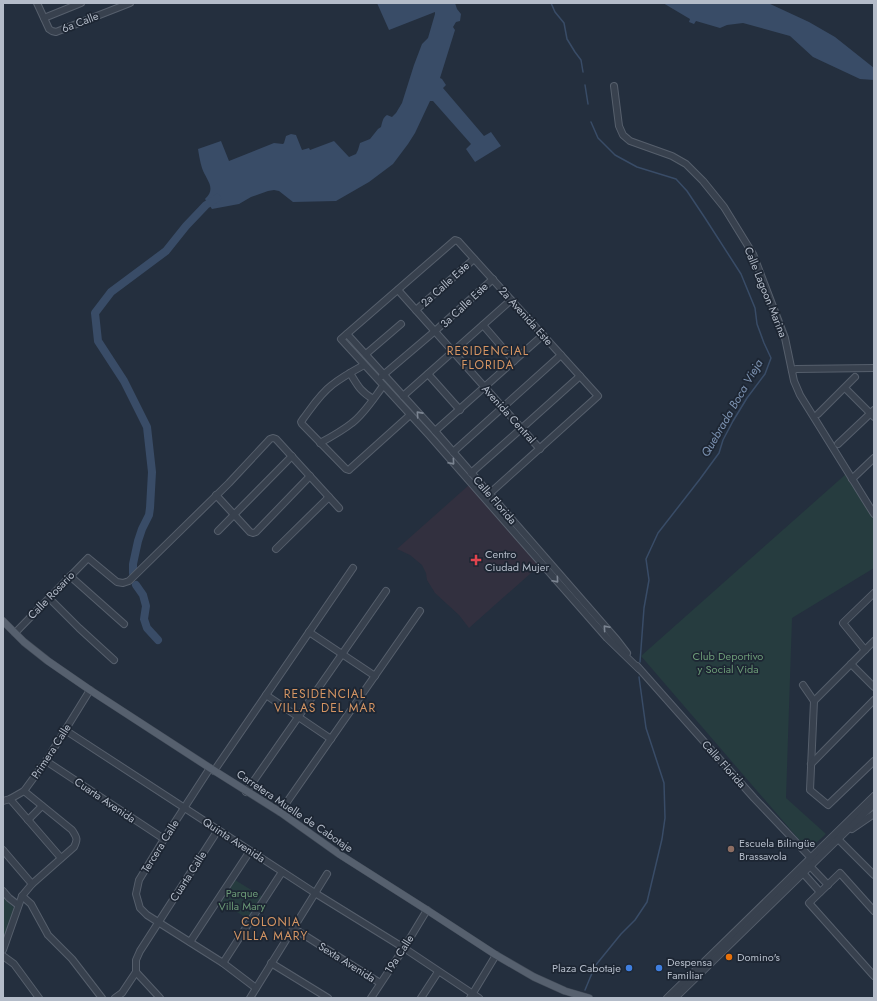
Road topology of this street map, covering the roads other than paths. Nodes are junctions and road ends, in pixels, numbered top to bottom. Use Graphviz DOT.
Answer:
graph roads {
  1 [pos="37,3"];
  2 [pos="81,3"];
  3 [pos="130,3"];
  4 [pos="44,18"];
  5 [pos="614,86"];
  6 [pos="474,259"];
  7 [pos="493,279"];
  8 [pos="398,290"];
  9 [pos="511,300"];
  10 [pos="416,310"];
  11 [pos="401,324"];
  12 [pos="483,325"];
  13 [pos="435,331"];
  14 [pos="347,334"];
  15 [pos="542,335"];
  16 [pos="454,351"];
  17 [pos="366,354"];
  18 [pos="561,355"];
  19 [pos="514,361"];
  20 [pos="364,365"];
  21 [pos="874,368"];
  22 [pos="792,371"];
  23 [pos="350,373"];
  24 [pos="428,374"];
  25 [pos="384,375"];
  26 [pos="580,376"];
  27 [pos="855,377"];
  28 [pos="378,380"];
  29 [pos="383,386"];
  30 [pos="485,387"];
  31 [pos="845,388"];
  32 [pos="403,396"];
  33 [pos="373,400"];
  34 [pos="504,407"];
  35 [pos="460,410"];
  36 [pos="818,414"];
  37 [pos="873,414"];
  38 [pos="410,415"];
  39 [pos="522,428"];
  40 [pos="435,431"];
  41 [pos="320,443"];
  42 [pos="838,444"];
  43 [pos="540,448"];
  44 [pos="453,452"];
  45 [pos="292,456"];
  46 [pos="874,458"];
  47 [pos="471,473"];
  48 [pos="310,476"];
  49 [pos="852,479"];
  50 [pos="489,494"];
  51 [pos="216,495"];
  52 [pos="329,497"];
  53 [pos="339,508"];
  54 [pos="234,514"];
  55 [pos="874,514"];
  56 [pos="218,532"];
  57 [pos="276,549"];
  58 [pos="353,568"];
  59 [pos="70,576"];
  60 [pos="386,591"];
  61 [pos="874,593"];
  62 [pos="49,598"];
  63 [pos="420,611"];
  64 [pos="3,622"];
  65 [pos="124,624"];
  66 [pos="309,632"];
  67 [pos="15,633"];
  68 [pos="874,641"];
  69 [pos="865,650"];
  70 [pos="342,654"];
  71 [pos="114,660"];
  72 [pos="851,664"];
  73 [pos="640,669"];
  74 [pos="375,676"];
  75 [pos="803,685"];
  76 [pos="874,687"];
  77 [pos="90,690"];
  78 [pos="266,695"];
  79 [pos="814,700"];
  80 [pos="874,700"];
  81 [pos="298,717"];
  82 [pos="65,730"];
  83 [pos="331,739"];
  84 [pos="46,761"];
  85 [pos="874,761"];
  86 [pos="811,764"];
  87 [pos="212,770"];
  88 [pos="24,791"];
  89 [pos="246,792"];
  90 [pos="874,796"];
  91 [pos="10,799"];
  92 [pos="3,801"];
  93 [pos="874,804"];
  94 [pos="42,806"];
  95 [pos="184,808"];
  96 [pos="280,812"];
  97 [pos="872,818"];
  98 [pos="28,820"];
  99 [pos="218,830"];
  100 [pos="836,837"];
  101 [pos="164,839"];
  102 [pos="3,850"];
  103 [pos="250,851"];
  104 [pos="61,858"];
  105 [pos="810,858"];
  106 [pos="810,866"];
  107 [pos="282,872"];
  108 [pos="803,873"];
  109 [pos="327,874"];
  110 [pos="874,875"];
  111 [pos="32,884"];
  112 [pos="828,885"];
  113 [pos="3,892"];
  114 [pos="820,892"];
  115 [pos="315,893"];
  116 [pos="22,896"];
  117 [pos="18,905"];
  118 [pos="427,910"];
  119 [pos="874,911"];
  120 [pos="158,923"];
  121 [pos="293,928"];
  122 [pos="737,934"];
  123 [pos="190,942"];
  124 [pos="404,948"];
  125 [pos="3,950"];
  126 [pos="3,956"];
  127 [pos="496,956"];
  128 [pos="223,963"];
  129 [pos="271,963"];
  130 [pos="136,972"];
  131 [pos="438,972"];
  132 [pos="874,976"];
  133 [pos="380,984"];
  134 [pos="256,988"];
  135 [pos="471,996"];
  136 [pos="39,998"];
  137 [pos="102,998"];
  138 [pos="115,998"];
  139 [pos="160,998"];
  140 [pos="250,998"];
  141 [pos="328,998"];
  142 [pos="370,998"];
  143 [pos="421,998"];
  144 [pos="479,998"];
  145 [pos="589,998"];
  146 [pos="667,998"];
  147 [pos="675,998"];
  1 -- 4 [label="street"];
  2 -- 4 [label="street"];
  3 -- 4 [label="street, 6a Calle"];
  5 -- 22 [label="street, Calle Lagoon Marina"];
  6 -- 7 [label="street, 2a Avenida Este"];
  6 -- 8 [label="street, 2a Avenida Este"];
  6 -- 10 [label="street, 2a Calle Este"];
  7 -- 9 [label="street, 2a Avenida Este"];
  7 -- 13 [label="street, 3a Calle Este"];
  8 -- 10 [label="street, Avenida Central"];
  8 -- 14 [label="street"];
  9 -- 12 [label="street"];
  9 -- 15 [label="street, 2a Avenida Este"];
  10 -- 13 [label="street, Avenida Central"];
  11 -- 17 [label="street"];
  12 -- 16 [label="street"];
  12 -- 19 [label="street"];
  13 -- 16 [label="street, Avenida Central"];
  13 -- 25 [label="street, 3a Calle Este"];
  14 -- 17 [label="street, Calle Florida"];
  14 -- 20 [label="street, Calle Florida"];
  15 -- 18 [label="street, 2a Avenida Este"];
  15 -- 19 [label="street"];
  16 -- 24 [label="street"];
  16 -- 30 [label="street, Avenida Central"];
  17 -- 25 [label="street, Calle Florida"];
  18 -- 26 [label="street, 2a Avenida Este"];
  18 -- 34 [label="street"];
  19 -- 30 [label="street"];
  20 -- 23 [label="street"];
  20 -- 28 [label="street, Calle Florida"];
  21 -- 22 [label="street"];
  22 -- 49 [label="street, Calle Lagoon Marina"];
  23 -- 33 [label="street"];
  23 -- 41 [label="street"];
  24 -- 32 [label="street"];
  24 -- 35 [label="street"];
  25 -- 28 [label="street, 3a Calle Este"];
  25 -- 32 [label="street, Calle Florida"];
  26 -- 39 [label="street"];
  26 -- 43 [label="street, 2a Avenida Este"];
  27 -- 31 [label="street"];
  28 -- 29 [label="street, Calle Florida"];
  29 -- 33 [label="street"];
  29 -- 38 [label="street, Calle Florida"];
  30 -- 34 [label="street, Avenida Central"];
  30 -- 35 [label="street"];
  31 -- 36 [label="street"];
  31 -- 37 [label="street"];
  40 -- 32 [label="street, Calle Florida, one-way"];
  33 -- 41 [label="street"];
  34 -- 39 [label="street, Avenida Central"];
  34 -- 44 [label="street"];
  35 -- 40 [label="street"];
  37 -- 42 [label="street"];
  38 -- 41 [label="street"];
  38 -- 73 [label="street, Calle Florida, one-way"];
  39 -- 43 [label="street, Avenida Central"];
  39 -- 47 [label="street"];
  40 -- 44 [label="street, Calle Florida"];
  43 -- 50 [label="street"];
  44 -- 47 [label="street, Calle Florida"];
  45 -- 48 [label="street"];
  45 -- 51 [label="street"];
  45 -- 54 [label="street"];
  46 -- 49 [label="street"];
  47 -- 50 [label="street, Calle Florida"];
  48 -- 52 [label="street"];
  48 -- 54 [label="street"];
  49 -- 55 [label="street, Calle Lagoon Marina"];
  73 -- 50 [label="street, Calle Florida, one-way"];
  51 -- 54 [label="street"];
  51 -- 59 [label="street, Calle Rosario"];
  52 -- 53 [label="street"];
  52 -- 57 [label="street"];
  54 -- 56 [label="street"];
  58 -- 66 [label="street, Tercera Calle"];
  59 -- 62 [label="street, Calle Rosario"];
  59 -- 65 [label="street"];
  60 -- 70 [label="street"];
  61 -- 69 [label="street"];
  62 -- 67 [label="street, Calle Rosario"];
  62 -- 71 [label="street"];
  63 -- 74 [label="street"];
  64 -- 67 [label="main road, Carretera Muelle de Cabotaje"];
  66 -- 70 [label="street"];
  66 -- 78 [label="street, Tercera Calle"];
  67 -- 77 [label="main road, Carretera Muelle de Cabotaje"];
  68 -- 69 [label="street"];
  69 -- 72 [label="street"];
  70 -- 74 [label="street"];
  70 -- 81 [label="street"];
  72 -- 76 [label="street"];
  72 -- 79 [label="street"];
  73 -- 105 [label="street, Calle Florida"];
  74 -- 83 [label="street"];
  75 -- 79 [label="street"];
  77 -- 82 [label="street, Primera Calle"];
  77 -- 87 [label="main road, Carretera Muelle de Cabotaje"];
  78 -- 81 [label="street"];
  78 -- 87 [label="street, Tercera Calle"];
  79 -- 86 [label="street"];
  80 -- 86 [label="street"];
  81 -- 83 [label="street"];
  81 -- 89 [label="street"];
  82 -- 84 [label="street, Primera Calle"];
  82 -- 95 [label="street, Quinta Avenida"];
  83 -- 96 [label="street"];
  84 -- 88 [label="street, Primera Calle"];
  84 -- 101 [label="street, Cuarta Avenida"];
  85 -- 86 [label="street"];
  87 -- 89 [label="main road, Carretera Muelle de Cabotaje"];
  87 -- 95 [label="street, Tercera Calle"];
  88 -- 91 [label="street, Primera Calle"];
  88 -- 94 [label="street"];
  89 -- 96 [label="main road, Carretera Muelle de Cabotaje"];
  90 -- 100 [label="street"];
  91 -- 92 [label="street, Primera Calle"];
  91 -- 98 [label="street"];
  93 -- 100 [label="street"];
  94 -- 98 [label="street"];
  94 -- 104 [label="street"];
  95 -- 99 [label="street, Quinta Avenida"];
  95 -- 101 [label="street, Tercera Calle"];
  96 -- 118 [label="main road, Carretera Muelle de Cabotaje"];
  97 -- 100 [label="street"];
  98 -- 104 [label="street"];
  99 -- 103 [label="street, Quinta Avenida"];
  99 -- 120 [label="street, Cuarta Calle"];
  100 -- 105 [label="street"];
  100 -- 106 [label="street"];
  100 -- 110 [label="street"];
  101 -- 120 [label="street, Tercera Calle"];
  102 -- 111 [label="street"];
  103 -- 107 [label="street, Quinta Avenida"];
  103 -- 123 [label="street"];
  104 -- 111 [label="street"];
  105 -- 122 [label="street"];
  106 -- 108 [label="street"];
  106 -- 112 [label="street"];
  107 -- 115 [label="street, Quinta Avenida"];
  107 -- 128 [label="street"];
  108 -- 114 [label="street"];
  108 -- 122 [label="street"];
  109 -- 115 [label="street"];
  111 -- 116 [label="street"];
  112 -- 114 [label="street"];
  112 -- 119 [label="street"];
  113 -- 117 [label="street"];
  114 -- 132 [label="street"];
  115 -- 121 [label="street"];
  115 -- 124 [label="street, Quinta Avenida"];
  116 -- 117 [label="street"];
  116 -- 137 [label="street"];
  117 -- 125 [label="street"];
  118 -- 124 [label="street, 19a Calle"];
  118 -- 127 [label="main road, Carretera Muelle de Cabotaje"];
  120 -- 123 [label="street, Tercera Calle"];
  120 -- 130 [label="street, Cuarta Calle"];
  121 -- 129 [label="street"];
  121 -- 133 [label="street, Sexta Avenida"];
  122 -- 146 [label="street"];
  122 -- 147 [label="street"];
  123 -- 128 [label="street, Tercera Calle"];
  124 -- 131 [label="street, Quinta Avenida"];
  124 -- 133 [label="street, 19a Calle"];
  126 -- 136 [label="street"];
  127 -- 135 [label="street"];
  127 -- 145 [label="main road, Carretera Muelle de Cabotaje"];
  128 -- 134 [label="street, Tercera Calle"];
  129 -- 134 [label="street"];
  129 -- 141 [label="street"];
  130 -- 138 [label="street"];
  130 -- 139 [label="street"];
  131 -- 135 [label="street, Quinta Avenida"];
  131 -- 143 [label="street"];
  133 -- 142 [label="street, 19a Calle"];
  134 -- 140 [label="street"];
  135 -- 144 [label="street, Quinta Avenida"];
}
